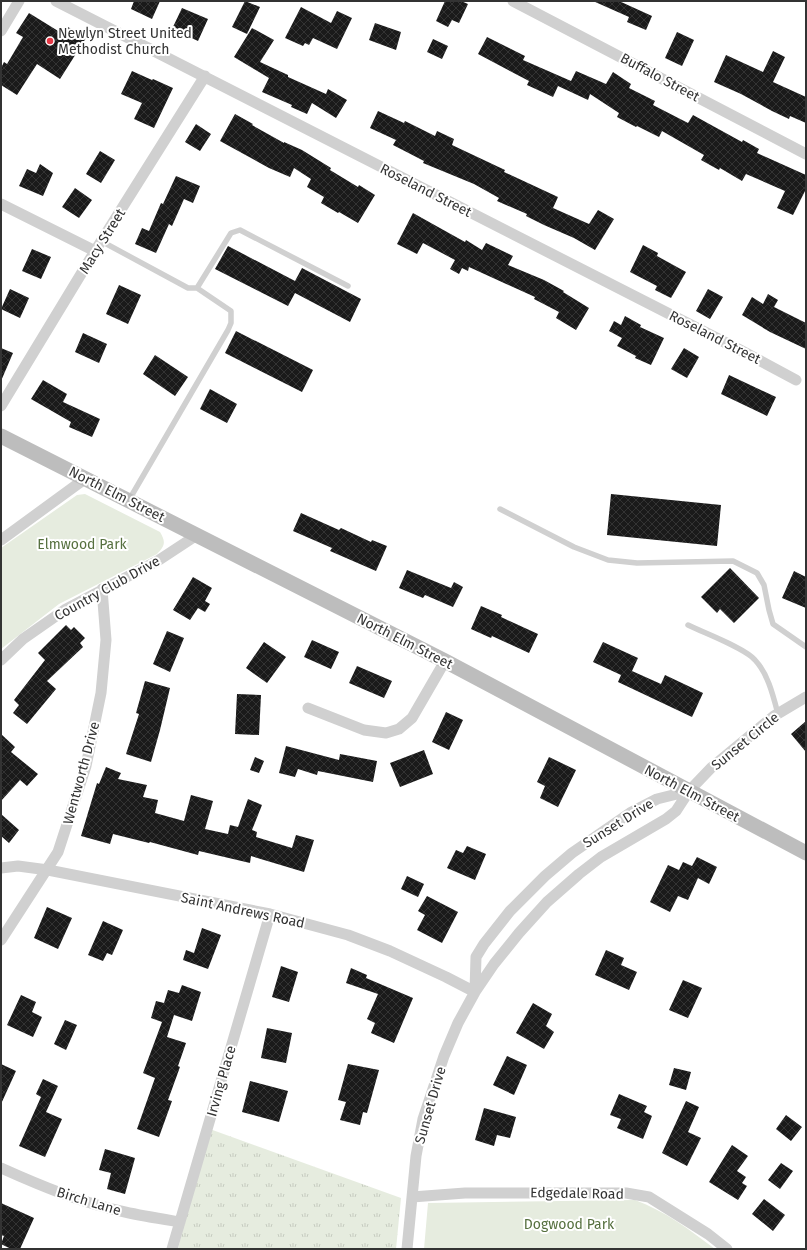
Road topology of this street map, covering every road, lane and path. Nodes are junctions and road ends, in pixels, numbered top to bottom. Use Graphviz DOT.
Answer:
graph roads {
  1 [pos="19,1"];
  2 [pos="56,1"];
  3 [pos="513,1"];
  4 [pos="1,31"];
  5 [pos="205,76"];
  6 [pos="806,154"];
  7 [pos="1,204"];
  8 [pos="101,241"];
  9 [pos="95,252"];
  10 [pos="348,286"];
  11 [pos="197,288"];
  12 [pos="796,380"];
  13 [pos="1,406"];
  14 [pos="1,436"];
  15 [pos="86,478"];
  16 [pos="129,500"];
  17 [pos="500,509"];
  18 [pos="197,535"];
  19 [pos="1,540"];
  20 [pos="102,589"];
  21 [pos="688,626"];
  22 [pos="806,647"];
  23 [pos="1,660"];
  24 [pos="445,661"];
  25 [pos="806,697"];
  26 [pos="308,708"];
  27 [pos="778,714"];
  28 [pos="689,792"];
  29 [pos="806,853"];
  30 [pos="1,868"];
  31 [pos="48,870"];
  32 [pos="270,914"];
  33 [pos="1,940"];
  34 [pos="475,992"];
  35 [pos="1,1168"];
  36 [pos="412,1197"];
  37 [pos="180,1222"];
  38 [pos="172,1249"];
  39 [pos="407,1249"];
  40 [pos="727,1249"];
  1 -- 4 [label="street"];
  2 -- 5 [label="street, Roseland Street"];
  3 -- 6 [label="street, Buffalo Street"];
  5 -- 8 [label="street, Macy Street"];
  5 -- 12 [label="street, Roseland Street"];
  7 -- 9 [label="street"];
  8 -- 9 [label="street, Macy Street"];
  8 -- 11 [label="lane"];
  9 -- 13 [label="street, Macy Street"];
  10 -- 11 [label="lane"];
  11 -- 16 [label="lane"];
  14 -- 15 [label="main road, North Elm Street"];
  15 -- 16 [label="main road, North Elm Street"];
  15 -- 19 [label="street"];
  16 -- 18 [label="main road, North Elm Street"];
  17 -- 22 [label="lane"];
  18 -- 20 [label="street, Country Club Drive"];
  18 -- 24 [label="main road, North Elm Street"];
  20 -- 23 [label="street, Country Club Drive"];
  20 -- 31 [label="street, Wentworth Drive"];
  21 -- 27 [label="lane"];
  24 -- 26 [label="street"];
  24 -- 28 [label="main road, North Elm Street"];
  25 -- 27 [label="street, Sunset Circle"];
  27 -- 28 [label="street, Sunset Circle"];
  28 -- 29 [label="main road, North Elm Street"];
  28 -- 34 [label="street, Sunset Drive"];
  28 -- 34 [label="street, Sunset Drive"];
  30 -- 31 [label="street, Saint Andrews Road"];
  31 -- 32 [label="street, Saint Andrews Road"];
  31 -- 33 [label="street, Wentworth Drive"];
  32 -- 34 [label="street, Saint Andrews Road"];
  32 -- 37 [label="street, Irving Place"];
  34 -- 36 [label="street, Sunset Drive"];
  35 -- 37 [label="street, Birch Lane"];
  36 -- 39 [label="street, Sunset Drive"];
  36 -- 40 [label="street, Edgedale Road"];
  37 -- 38 [label="street, Irving Place"];
}
